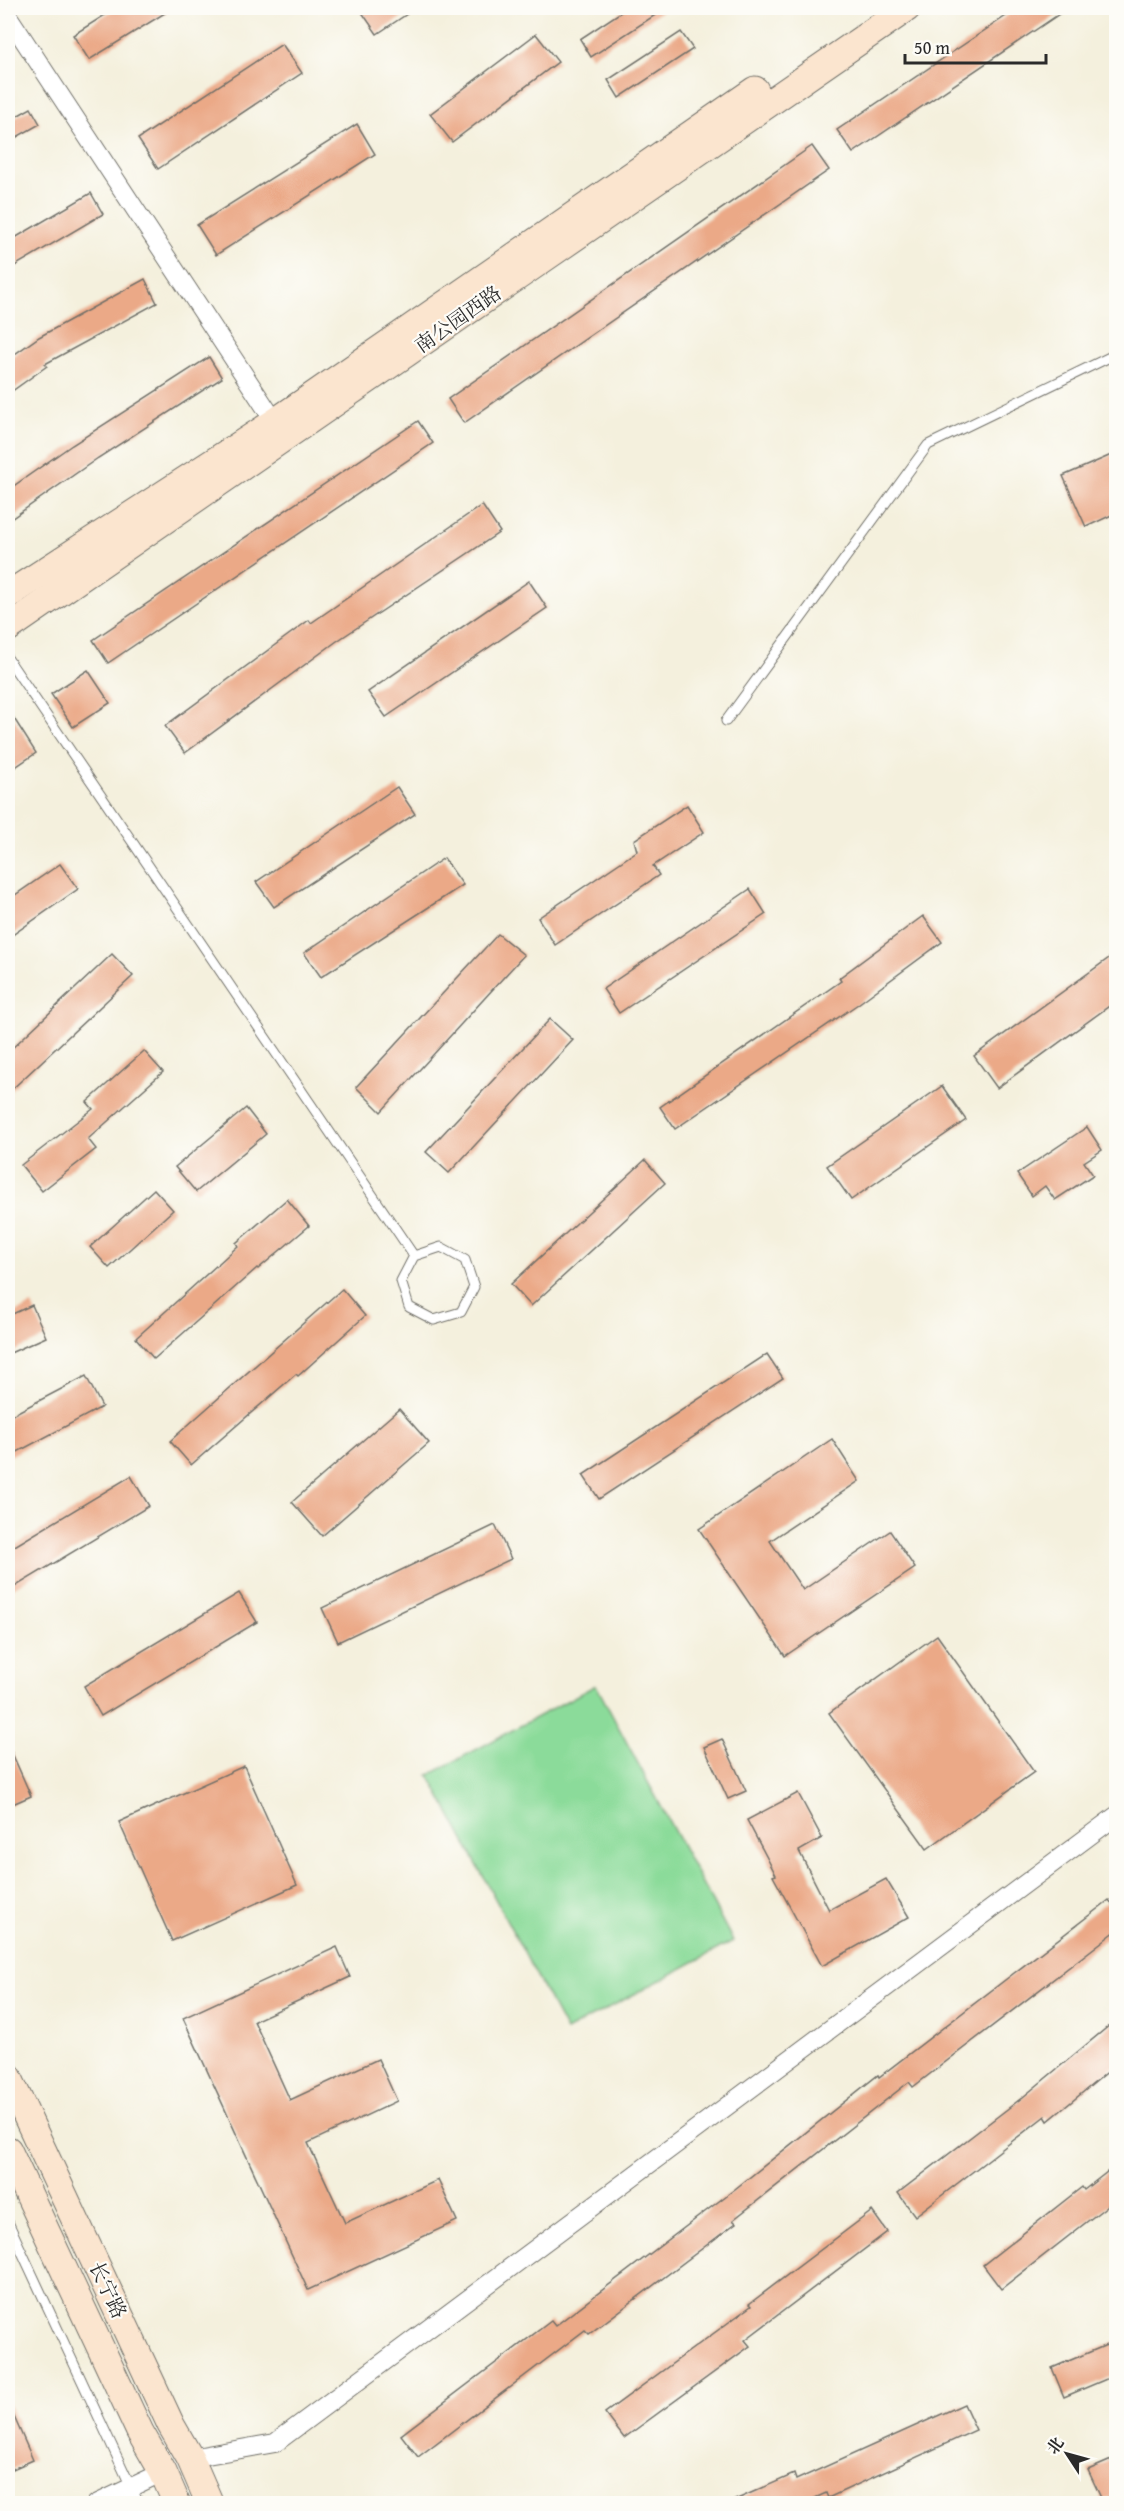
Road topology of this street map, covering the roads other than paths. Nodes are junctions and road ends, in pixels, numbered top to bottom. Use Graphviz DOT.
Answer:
graph roads {
  1 [pos="875,8"];
  2 [pos="907,8"];
  3 [pos="8,16"];
  4 [pos="1116,354"];
  5 [pos="275,422"];
  6 [pos="8,595"];
  7 [pos="8,628"];
  8 [pos="8,659"];
  9 [pos="726,721"];
  10 [pos="414,1256"];
  11 [pos="1116,1816"];
  12 [pos="8,2076"];
  13 [pos="8,2150"];
  14 [pos="8,2222"];
  15 [pos="190,2458"];
  16 [pos="163,2472"];
  17 [pos="136,2496"];
  18 [pos="96,2504"];
  19 [pos="177,2504"];
  20 [pos="210,2504"];
  1 -- 5 [label="main road, 南公园西路"];
  2 -- 7 [label="main road, 南公园西路"];
  3 -- 5 [label="street"];
  4 -- 9 [label="lane"];
  5 -- 6 [label="main road, 南公园西路"];
  8 -- 10 [label="lane"];
  10 -- 10 [label="lane"];
  11 -- 15 [label="street"];
  12 -- 15 [label="main road, 长宁路"];
  13 -- 16 [label="main road, 长宁路"];
  14 -- 17 [label="lane"];
  15 -- 20 [label="main road, 长宁路"];
  16 -- 17 [label="street"];
  16 -- 19 [label="main road, 长宁路"];
  17 -- 18 [label="street"];
}
